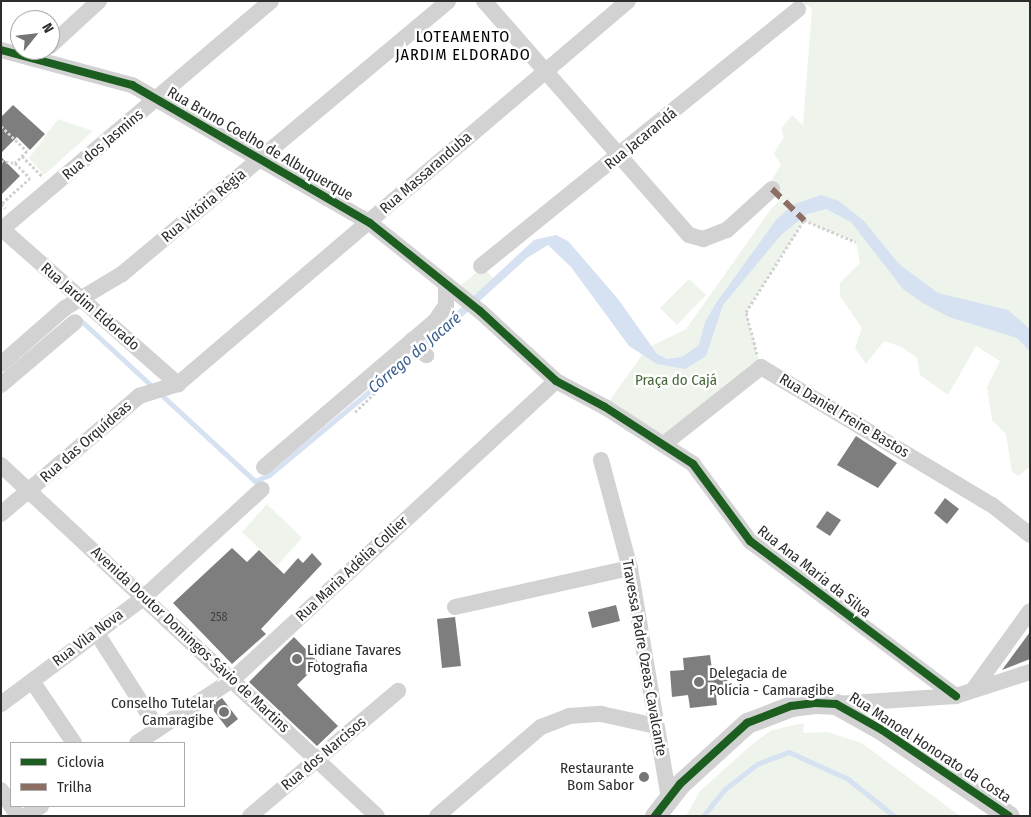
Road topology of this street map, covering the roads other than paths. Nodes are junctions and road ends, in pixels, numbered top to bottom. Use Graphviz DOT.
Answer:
graph roads {
  1 [pos="100,1"];
  2 [pos="271,1"];
  3 [pos="448,1"];
  4 [pos="484,1"];
  5 [pos="628,1"];
  6 [pos="798,9"];
  7 [pos="60,37"];
  8 [pos="58,60"];
  9 [pos="542,70"];
  10 [pos="156,100"];
  11 [pos="619,157"];
  12 [pos="259,160"];
  13 [pos="772,189"];
  14 [pos="370,223"];
  15 [pos="6,226"];
  16 [pos="481,266"];
  17 [pos="449,287"];
  18 [pos="80,299"];
  19 [pos="480,311"];
  20 [pos="75,322"];
  21 [pos="1,364"];
  22 [pos="556,381"];
  23 [pos="1,385"];
  24 [pos="175,385"];
  25 [pos="664,444"];
  26 [pos="601,460"];
  27 [pos="1,465"];
  28 [pos="264,467"];
  29 [pos="262,489"];
  30 [pos="29,491"];
  31 [pos="1,514"];
  32 [pos="1030,534"];
  33 [pos="630,568"];
  34 [pos="143,598"];
  35 [pos="455,607"];
  36 [pos="1030,611"];
  37 [pos="1025,630"];
  38 [pos="96,632"];
  39 [pos="1030,672"];
  40 [pos="232,680"];
  41 [pos="32,681"];
  42 [pos="974,690"];
  43 [pos="398,691"];
  44 [pos="956,696"];
  45 [pos="1,704"];
  46 [pos="836,704"];
  47 [pos="656,726"];
  48 [pos="158,729"];
  49 [pos="73,742"];
  50 [pos="138,742"];
  51 [pos="318,759"];
  52 [pos="1,790"];
  53 [pos="669,798"];
  54 [pos="10,804"];
  55 [pos="39,807"];
  56 [pos="25,816"];
  57 [pos="250,816"];
  58 [pos="377,816"];
  59 [pos="437,816"];
  60 [pos="655,816"];
  61 [pos="1009,816"];
  1 -- 7 [label="street"];
  2 -- 10 [label="street, Rua dos Jasmins"];
  3 -- 12 [label="street, Rua Vitória Régia"];
  4 -- 9 [label="street"];
  5 -- 9 [label="street, Rua Massaranduba"];
  6 -- 11 [label="street, Rua Jacarandá"];
  8 -- 10 [label="street, Rua Bruno Coelho de Albuquerque"];
  9 -- 11 [label="street"];
  9 -- 14 [label="street, Rua Massaranduba"];
  10 -- 12 [label="street, Rua Bruno Coelho de Albuquerque"];
  10 -- 15 [label="street, Rua dos Jasmins"];
  11 -- 13 [label="street"];
  11 -- 16 [label="street, Rua Jacarandá"];
  12 -- 14 [label="street, Rua Bruno Coelho de Albuquerque"];
  12 -- 18 [label="street, Rua Vitória Régia"];
  14 -- 17 [label="street, Rua Bruno Coelho de Albuquerque"];
  14 -- 24 [label="street, Rua Massaranduba"];
  15 -- 18 [label="street, Rua Jardim Eldorado"];
  17 -- 19 [label="street, Rua Bruno Coelho de Albuquerque"];
  17 -- 28 [label="street"];
  18 -- 21 [label="street, Rua Vitória Régia"];
  18 -- 24 [label="street, Rua Jardim Eldorado"];
  19 -- 22 [label="street, Rua Ana Maria da Silva"];
  20 -- 23 [label="street"];
  22 -- 25 [label="street, Rua Ana Maria da Silva"];
  22 -- 40 [label="street, Rua Maria Adélia Collier"];
  24 -- 30 [label="street, Rua das Orquídeas"];
  25 -- 32 [label="street, Rua Daniel Freire Bastos"];
  25 -- 44 [label="street, Rua Ana Maria da Silva"];
  26 -- 33 [label="street, Travessa Padre Ozeas Cavalcante"];
  27 -- 30 [label="street, Avenida Doutor Domingos Sávio de Martins"];
  29 -- 34 [label="street, Rua Vila Nova"];
  30 -- 31 [label="street, Rua das Orquídeas"];
  30 -- 34 [label="street, Avenida Doutor Domingos Sávio de Martins"];
  33 -- 35 [label="street"];
  33 -- 47 [label="street, Travessa Padre Ozeas Cavalcante"];
  34 -- 38 [label="street, Rua Vila Nova"];
  34 -- 40 [label="street, Avenida Doutor Domingos Sávio de Martins"];
  36 -- 37 [label="street"];
  37 -- 42 [label="street"];
  38 -- 41 [label="street, Rua Vila Nova"];
  38 -- 48 [label="street"];
  39 -- 42 [label="street"];
  40 -- 48 [label="street, Rua Maria Adélia Collier"];
  40 -- 51 [label="street, Avenida Doutor Domingos Sávio de Martins"];
  41 -- 45 [label="street, Rua Vila Nova"];
  41 -- 49 [label="street"];
  42 -- 44 [label="street"];
  43 -- 51 [label="street, Rua dos Narcisos"];
  44 -- 46 [label="street"];
  46 -- 53 [label="street"];
  46 -- 61 [label="street, Rua Manoel Honorato da Costa"];
  47 -- 53 [label="street, Travessa Padre Ozeas Cavalcante"];
  47 -- 59 [label="street"];
  48 -- 50 [label="street, Rua Maria Adélia Collier"];
  51 -- 57 [label="street, Rua dos Narcisos"];
  51 -- 58 [label="street, Avenida Doutor Domingos Sávio de Martins"];
  52 -- 54 [label="street"];
  53 -- 60 [label="street"];
  55 -- 56 [label="street"];
}
